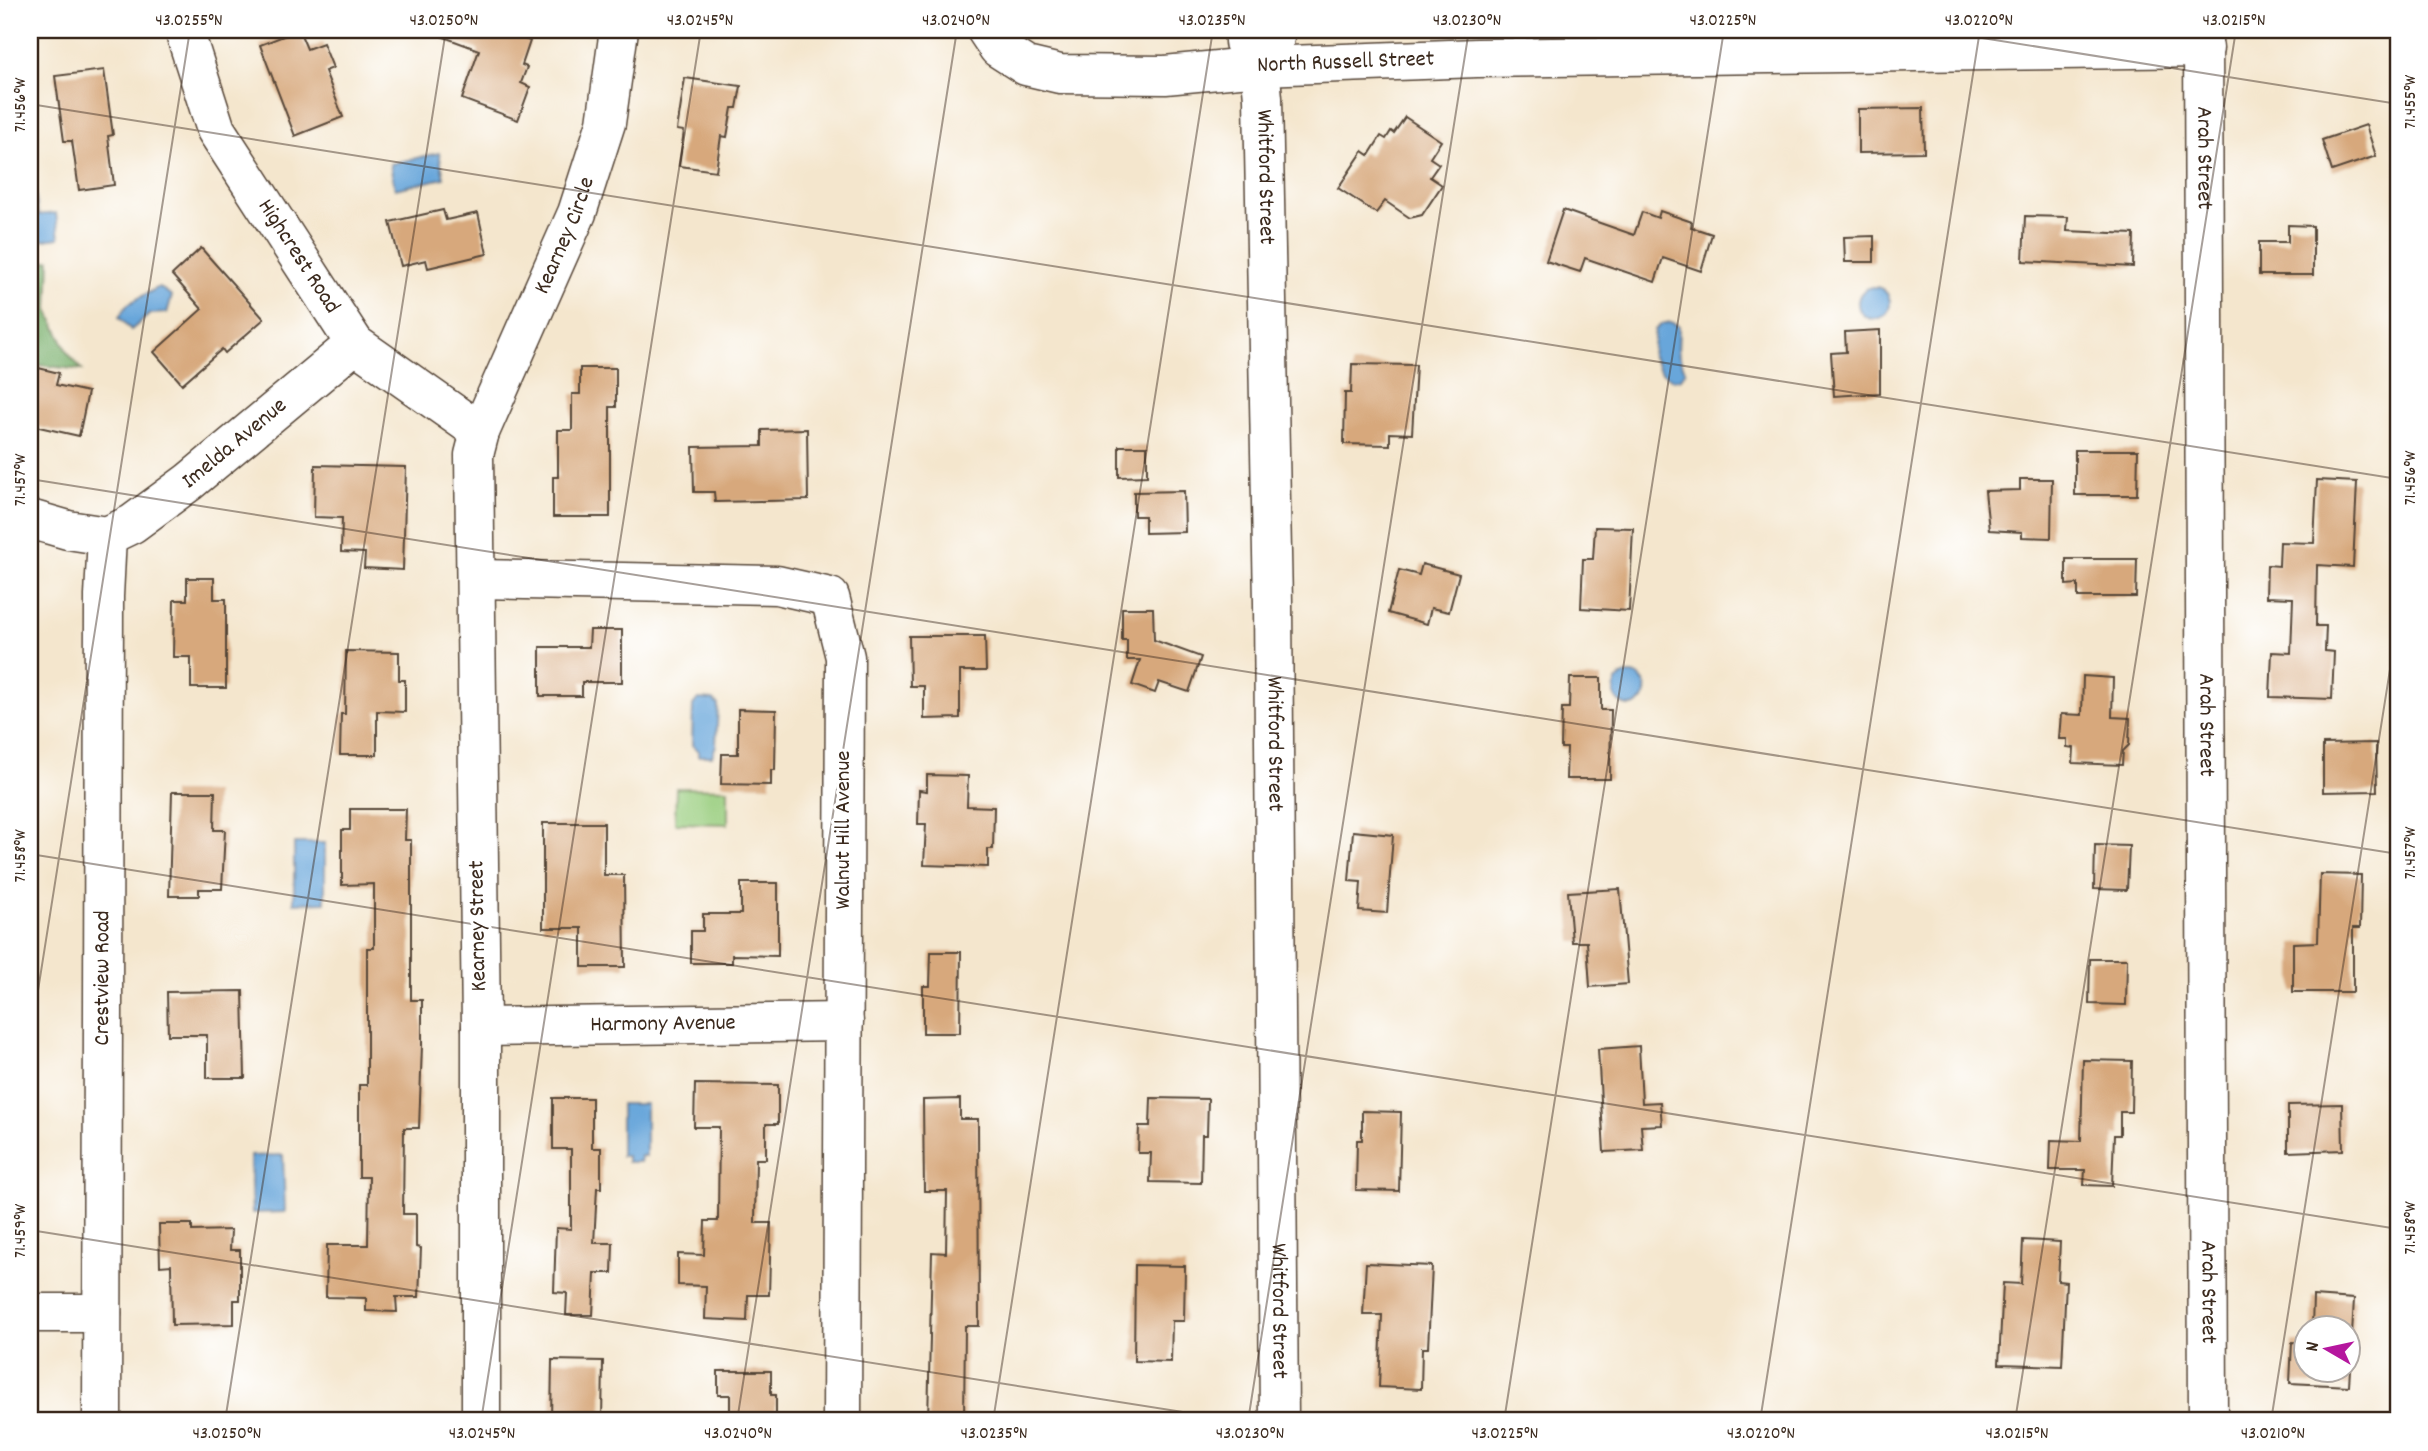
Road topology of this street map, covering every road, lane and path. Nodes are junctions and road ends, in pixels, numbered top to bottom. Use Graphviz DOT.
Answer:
graph roads {
  1 [pos="184,30"];
  2 [pos="620,30"];
  3 [pos="1244,30"];
  4 [pos="1276,30"];
  5 [pos="992,39"];
  6 [pos="2203,39"];
  7 [pos="1260,66"];
  8 [pos="355,344"];
  9 [pos="480,432"];
  10 [pos="30,519"];
  11 [pos="107,536"];
  12 [pos="476,579"];
  13 [pos="844,1022"];
  14 [pos="481,1027"];
  15 [pos="30,1313"];
  16 [pos="102,1313"];
  17 [pos="102,1421"];
  18 [pos="481,1421"];
  19 [pos="842,1421"];
  20 [pos="1279,1421"];
  21 [pos="2208,1421"];
  1 -- 8 [label="street, Highcrest Road"];
  2 -- 9 [label="street, Kearney Circle"];
  3 -- 7 [label="street, Whitford Street"];
  4 -- 7 [label="street"];
  5 -- 7 [label="street, North Russell Street"];
  6 -- 7 [label="street, North Russell Street"];
  6 -- 21 [label="street, Arah Street"];
  7 -- 20 [label="street, Whitford Street"];
  8 -- 9 [label="street, Highcrest Road"];
  8 -- 11 [label="street, Imelda Avenue"];
  9 -- 12 [label="street, Kearney Street"];
  10 -- 11 [label="street"];
  11 -- 16 [label="street, Crestview Road"];
  12 -- 13 [label="street, Walnut Hill Avenue"];
  12 -- 14 [label="street, Kearney Street"];
  13 -- 14 [label="street, Harmony Avenue"];
  13 -- 19 [label="street, Walnut Hill Avenue"];
  14 -- 18 [label="street, Kearney Street"];
  15 -- 16 [label="street"];
  16 -- 17 [label="street, Crestview Road"];
}
